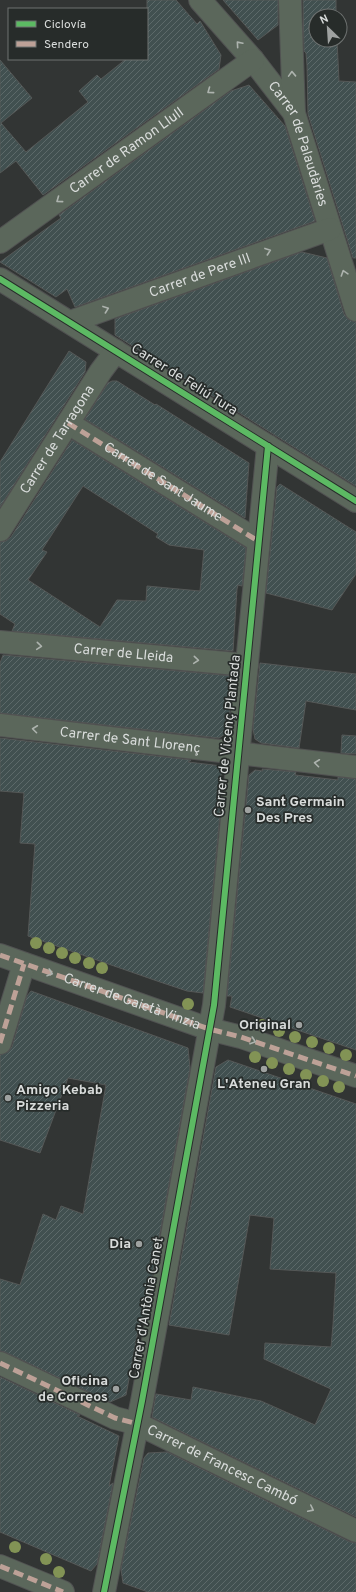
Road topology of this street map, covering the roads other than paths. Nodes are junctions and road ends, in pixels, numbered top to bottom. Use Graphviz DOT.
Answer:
graph roads {
  1 [pos="200,0"];
  2 [pos="290,0"];
  3 [pos="253,60"];
  4 [pos="294,113"];
  5 [pos="330,229"];
  6 [pos="0,242"];
  7 [pos="0,279"];
  8 [pos="356,310"];
  9 [pos="70,322"];
  10 [pos="116,352"];
  11 [pos="68,423"];
  12 [pos="268,446"];
  13 [pos="356,501"];
  14 [pos="0,530"];
  15 [pos="258,541"];
  16 [pos="0,642"];
  17 [pos="247,665"];
  18 [pos="0,724"];
  19 [pos="239,752"];
  20 [pos="356,767"];
  21 [pos="0,955"];
  22 [pos="24,964"];
  23 [pos="209,1028"];
  24 [pos="0,1043"];
  25 [pos="356,1076"];
  26 [pos="0,1363"];
  27 [pos="138,1424"];
  28 [pos="356,1531"];
  29 [pos="0,1566"];
  30 [pos="63,1592"];
  31 [pos="104,1592"];
  3 -- 1 [label="street, Carrer de Palaudàries, one-way"];
  4 -- 2 [label="street, one-way"];
  3 -- 4 [label="street, Carrer de Palaudàries"];
  3 -- 6 [label="street, Carrer de Ramon Llull, one-way"];
  4 -- 5 [label="street, Carrer de Palaudàries"];
  8 -- 5 [label="street, Carrer de Palaudàries, one-way"];
  9 -- 5 [label="street, Carrer de Pere III, one-way"];
  7 -- 9 [label="street, Carrer de Feliú Tura"];
  9 -- 10 [label="street, Carrer de Feliú Tura"];
  10 -- 11 [label="street, Carrer de Tarragona"];
  10 -- 12 [label="street, Carrer de Feliú Tura"];
  11 -- 14 [label="street, Carrer de Tarragona"];
  11 -- 15 [label="street, Carrer de Sant Jaume"];
  12 -- 13 [label="street, Carrer de Feliú Tura"];
  12 -- 15 [label="street, Carrer de Vicenç Plantada"];
  15 -- 17 [label="street, Carrer de Vicenç Plantada"];
  16 -- 17 [label="street, Carrer de Lleida, one-way"];
  17 -- 19 [label="street, Carrer de Vicenç Plantada"];
  19 -- 18 [label="street, Carrer de Sant Llorenç, one-way"];
  20 -- 19 [label="street, Carrer de Sant Llorenç, one-way"];
  19 -- 23 [label="street, Carrer de Vicenç Plantada"];
  21 -- 22 [label="street, Carrer de Gaietà Vinzia"];
  22 -- 23 [label="street, Carrer de Gaietà Vinzia, one-way"];
  22 -- 24 [label="street"];
  23 -- 25 [label="street, Carrer de Gaietà Vinzia, one-way"];
  23 -- 27 [label="street, Carrer d'Antònia Canet"];
  26 -- 27 [label="street, Carrer de Francesc Cambó"];
  27 -- 28 [label="street, Carrer de Francesc Cambó, one-way"];
  27 -- 31 [label="street, Carrer d'Antònia Canet"];
  29 -- 30 [label="street"];
}
